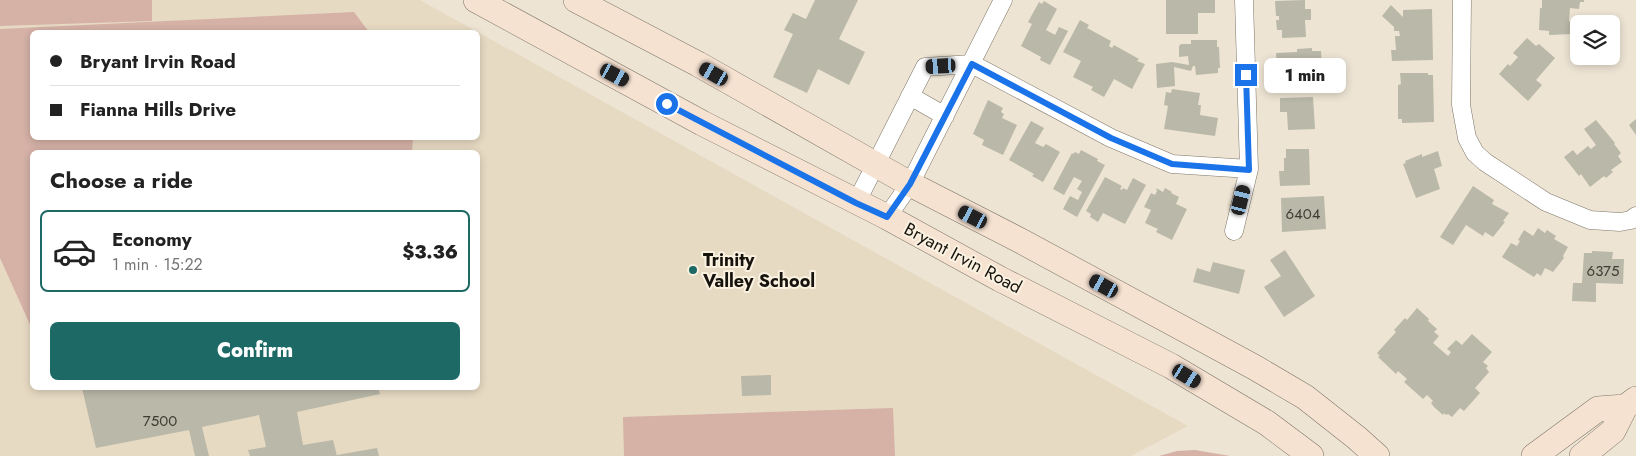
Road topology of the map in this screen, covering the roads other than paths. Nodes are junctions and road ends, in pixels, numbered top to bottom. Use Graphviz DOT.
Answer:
graph roads {
  1 [pos="476,0"];
  2 [pos="576,0"];
  3 [pos="1003,0"];
  4 [pos="1244,0"];
  5 [pos="1462,0"];
  6 [pos="598,7"];
  7 [pos="972,64"];
  8 [pos="910,96"];
  9 [pos="945,116"];
  10 [pos="876,165"];
  11 [pos="1249,170"];
  12 [pos="910,184"];
  13 [pos="856,203"];
  14 [pos="1636,216"];
  15 [pos="887,217"];
  16 [pos="1234,231"];
  17 [pos="1631,403"];
  18 [pos="1311,456"];
  19 [pos="1377,456"];
  20 [pos="1534,456"];
  21 [pos="1582,456"];
  1 -- 13 [label="main road, Bryant Irvin Road"];
  2 -- 6 [label="main road"];
  3 -- 7 [label="street"];
  4 -- 11 [label="street"];
  5 -- 14 [label="street"];
  6 -- 10 [label="main road"];
  7 -- 8 [label="street"];
  7 -- 9 [label="street"];
  7 -- 11 [label="street"];
  8 -- 9 [label="street"];
  8 -- 10 [label="street"];
  9 -- 12 [label="street"];
  10 -- 12 [label="main road"];
  10 -- 13 [label="street"];
  11 -- 16 [label="street"];
  12 -- 15 [label="street"];
  12 -- 19 [label="main road"];
  13 -- 15 [label="main road, Bryant Irvin Road"];
  15 -- 18 [label="main road, Bryant Irvin Road"];
  17 -- 20 [label="main road"];
  17 -- 21 [label="main road"];
}
